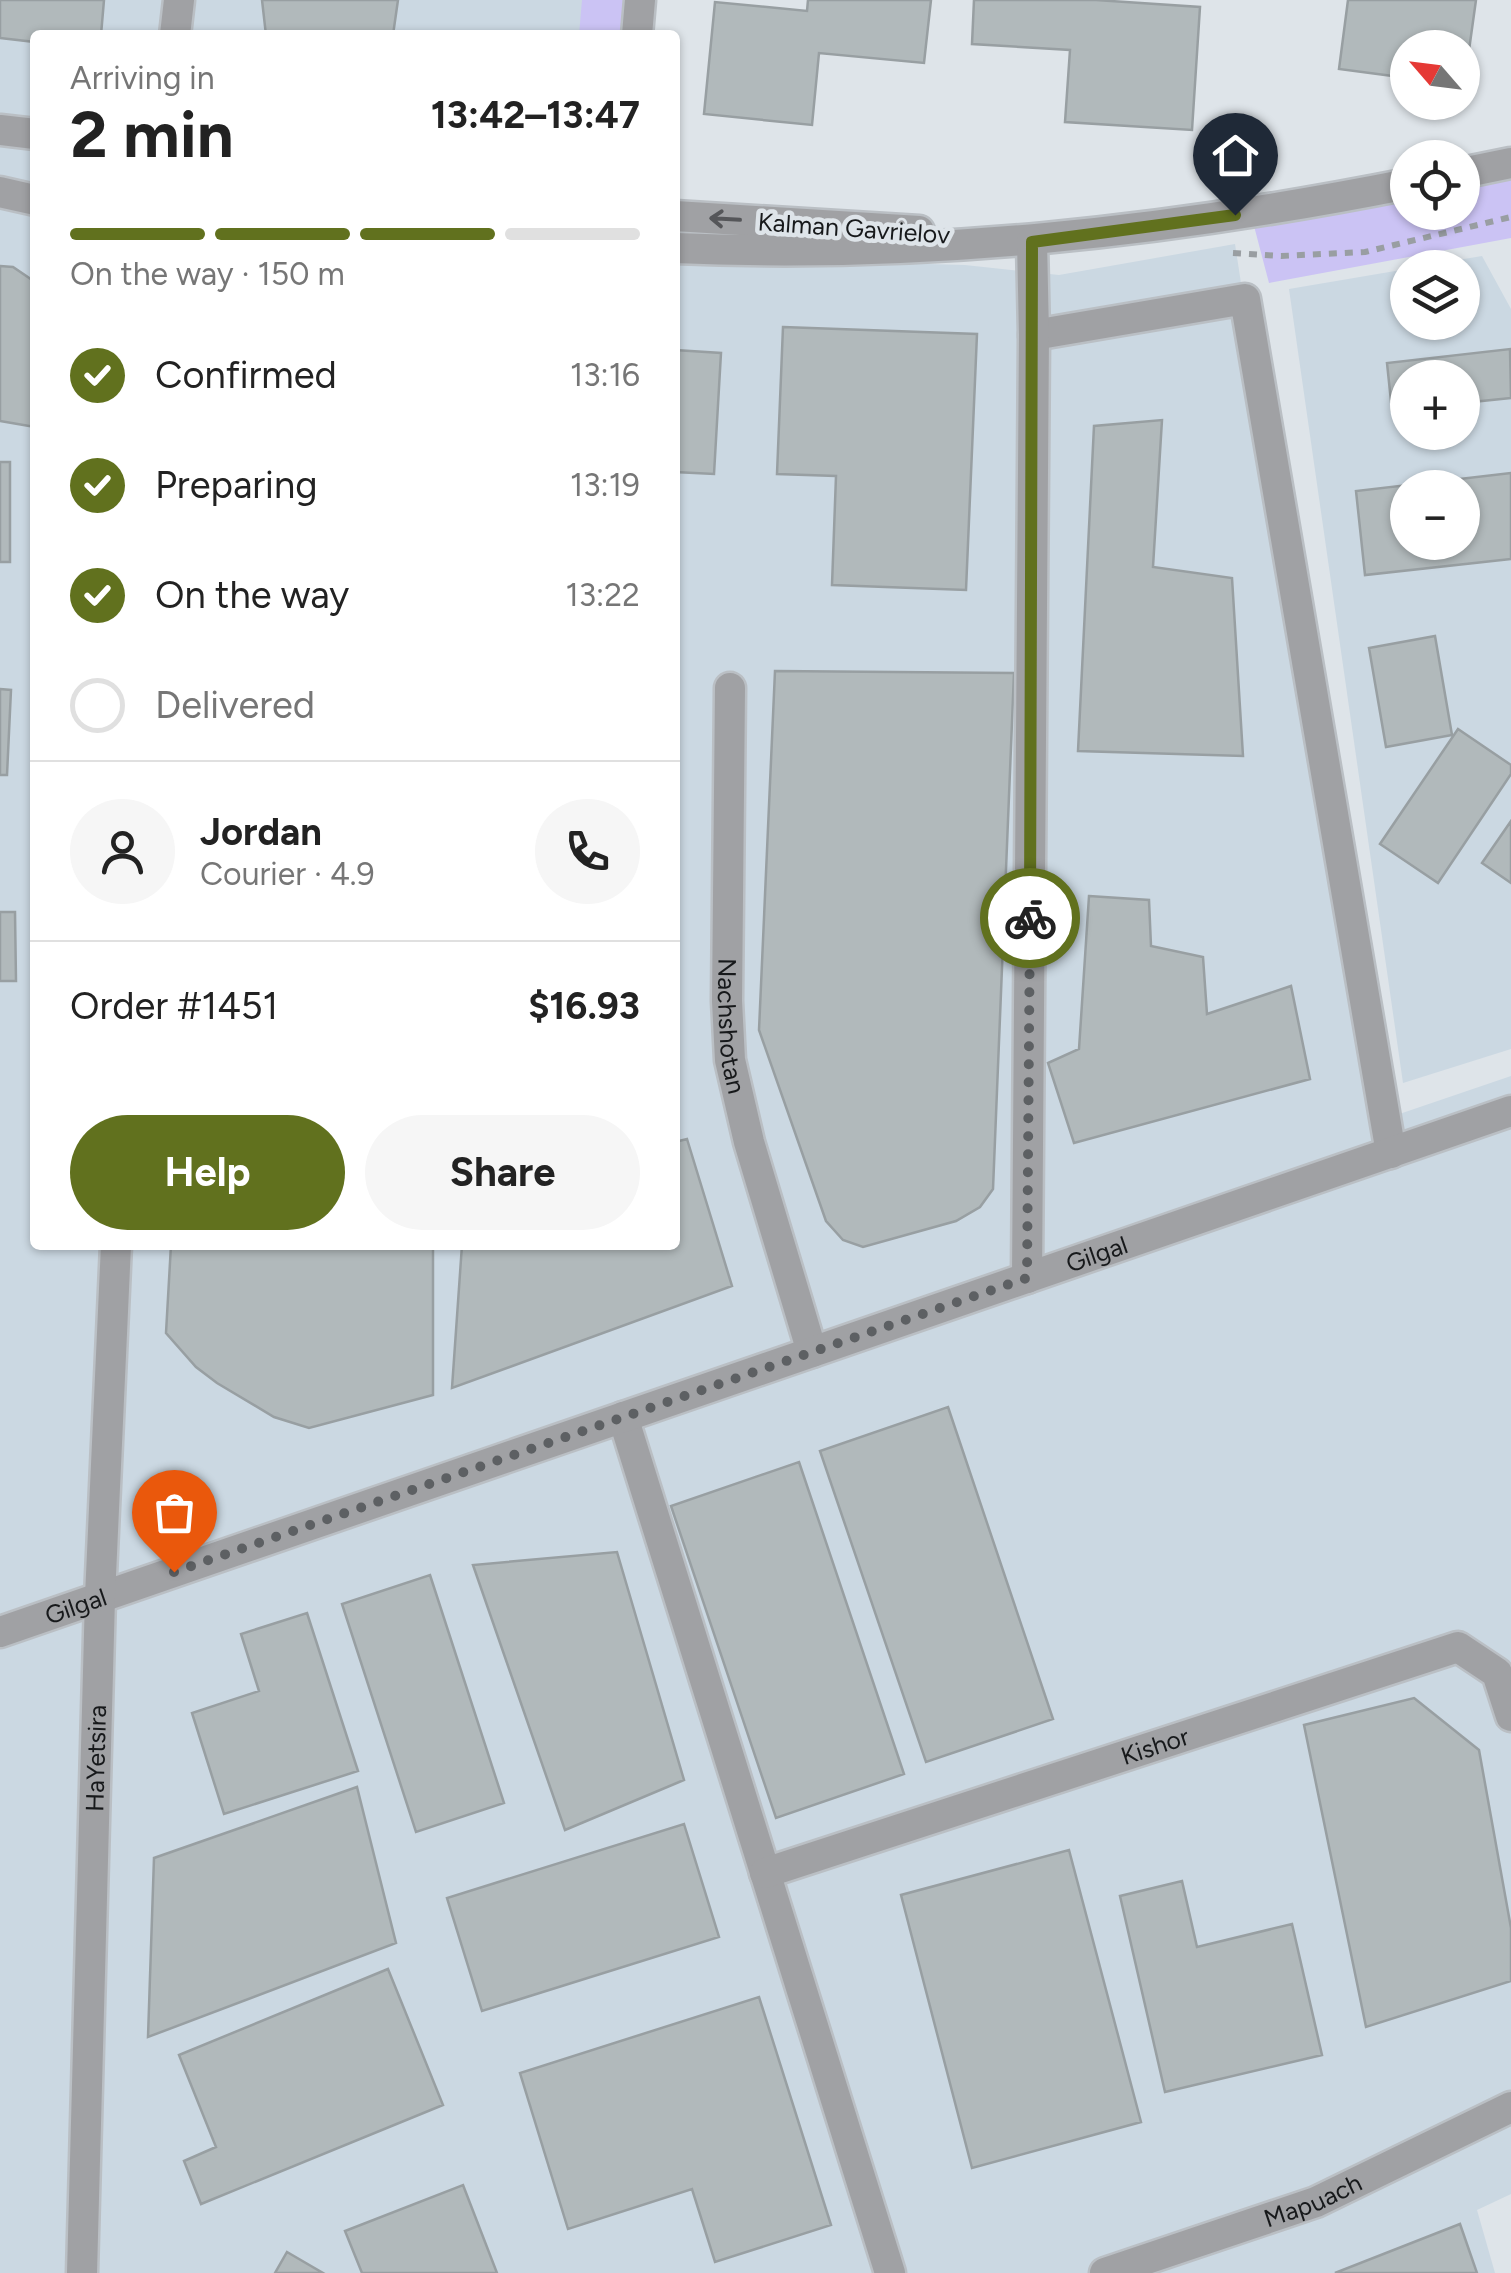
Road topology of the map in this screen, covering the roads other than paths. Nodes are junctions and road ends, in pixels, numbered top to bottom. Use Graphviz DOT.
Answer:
graph roads {
  1 [pos="180,0"];
  2 [pos="640,0"];
  3 [pos="176,30"];
  4 [pos="637,30"];
  5 [pos="0,130"];
  6 [pos="30,133"];
  7 [pos="1511,163"];
  8 [pos="1480,169"];
  9 [pos="1390,188"];
  10 [pos="0,192"];
  11 [pos="30,199"];
  12 [pos="680,216"];
  13 [pos="1032,242"];
  14 [pos="680,248"];
  15 [pos="1034,335"];
  16 [pos="730,688"];
  17 [pos="1511,1112"];
  18 [pos="1391,1153"];
  19 [pos="116,1250"];
  20 [pos="1027,1278"];
  21 [pos="812,1352"];
  22 [pos="622,1417"];
  23 [pos="100,1597"];
  24 [pos="0,1632"];
  25 [pos="1511,1716"];
  26 [pos="765,1873"];
  27 [pos="1511,2107"];
  28 [pos="82,2273"];
  29 [pos="890,2273"];
  30 [pos="1104,2273"];
  1 -- 3 [label="street"];
  2 -- 4 [label="street"];
  5 -- 6 [label="street"];
  7 -- 8 [label="street"];
  9 -- 13 [label="street, Kalman Gavrielov"];
  10 -- 11 [label="street"];
  13 -- 12 [label="street, Kalman Gavrielov, one-way"];
  13 -- 14 [label="street, Kalman Gavrielov"];
  13 -- 15 [label="street"];
  15 -- 18 [label="street"];
  15 -- 20 [label="street"];
  16 -- 21 [label="street, Nachshotan"];
  17 -- 18 [label="street, Gilgal"];
  18 -- 20 [label="street, Gilgal"];
  19 -- 23 [label="street, HaYetsira"];
  20 -- 21 [label="street, Gilgal"];
  21 -- 22 [label="street, Gilgal"];
  22 -- 23 [label="street, Gilgal"];
  22 -- 26 [label="street"];
  23 -- 24 [label="street, Gilgal"];
  23 -- 28 [label="street, HaYetsira"];
  25 -- 26 [label="street, Kishor"];
  26 -- 29 [label="street"];
  27 -- 30 [label="street, Mapuach"];
}
